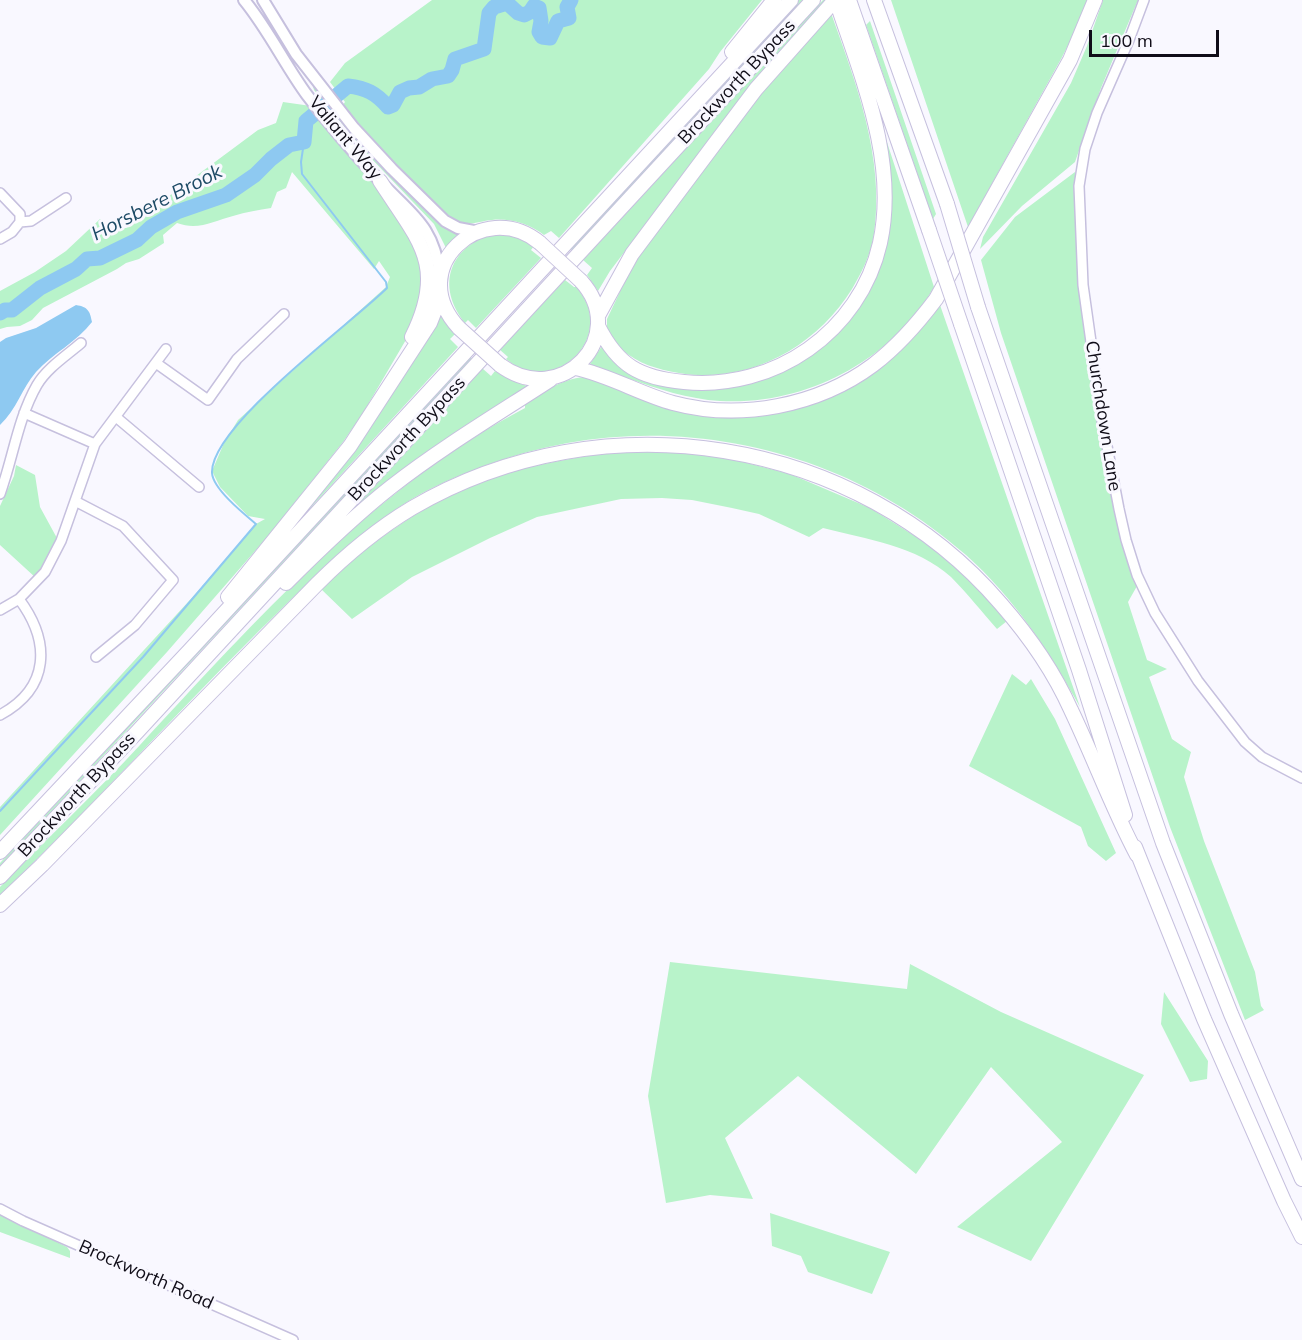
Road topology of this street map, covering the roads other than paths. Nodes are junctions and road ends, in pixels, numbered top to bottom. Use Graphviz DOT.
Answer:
graph roads {
  1 [pos="244,0"];
  2 [pos="263,0"];
  3 [pos="774,0"];
  4 [pos="791,0"];
  5 [pos="813,0"];
  6 [pos="836,0"];
  7 [pos="849,0"];
  8 [pos="1095,0"];
  9 [pos="1144,0"];
  10 [pos="875,4"];
  11 [pos="680,120"];
  12 [pos="380,181"];
  13 [pos="0,193"];
  14 [pos="66,198"];
  15 [pos="20,222"];
  16 [pos="479,232"];
  17 [pos="0,239"];
  18 [pos="440,276"];
  19 [pos="441,295"];
  20 [pos="284,314"];
  21 [pos="599,320"];
  22 [pos="81,344"];
  23 [pos="166,349"];
  24 [pos="156,363"];
  25 [pos="575,368"];
  26 [pos="550,380"];
  27 [pos="389,385"];
  28 [pos="24,413"];
  29 [pos="116,417"];
  30 [pos="96,444"];
  31 [pos="199,487"];
  32 [pos="0,494"];
  33 [pos="75,501"];
  34 [pos="19,599"];
  35 [pos="0,610"];
  36 [pos="96,657"];
  37 [pos="0,715"];
  38 [pos="125,717"];
  39 [pos="137,732"];
  40 [pos="1302,778"];
  41 [pos="0,852"];
  42 [pos="1137,855"];
  43 [pos="0,877"];
  44 [pos="0,905"];
  45 [pos="1302,1179"];
  46 [pos="0,1209"];
  47 [pos="1302,1237"];
  48 [pos="293,1340"];
  1 -- 12 [label="main road, Valiant Way"];
  2 -- 16 [label="main road, Valiant Way"];
  3 -- 11 [label="highway"];
  4 -- 11 [label="highway, Brockworth Bypass"];
  5 -- 39 [label="highway, Brockworth Bypass"];
  6 -- 21 [label="highway"];
  6 -- 21 [label="highway"];
  7 -- 42 [label="highway, bridge"];
  8 -- 25 [label="highway"];
  9 -- 40 [label="street, Churchdown Lane"];
  10 -- 45 [label="highway, bridge"];
  11 -- 38 [label="highway, Brockworth Bypass"];
  12 -- 18 [label="main road, Valiant Way"];
  12 -- 27 [label="highway"];
  13 -- 15 [label="street"];
  14 -- 15 [label="street"];
  15 -- 17 [label="street"];
  16 -- 18 [label="highway"];
  16 -- 21 [label="highway, bridge"];
  18 -- 19 [label="highway"];
  19 -- 26 [label="highway, bridge"];
  19 -- 27 [label="highway"];
  20 -- 24 [label="street"];
  21 -- 25 [label="highway"];
  22 -- 28 [label="street"];
  23 -- 24 [label="street"];
  24 -- 29 [label="street"];
  25 -- 26 [label="highway"];
  26 -- 39 [label="highway"];
  27 -- 38 [label="highway"];
  28 -- 30 [label="street"];
  28 -- 32 [label="street"];
  29 -- 30 [label="street"];
  29 -- 31 [label="street"];
  30 -- 33 [label="street"];
  33 -- 34 [label="street"];
  33 -- 36 [label="street"];
  34 -- 35 [label="street"];
  34 -- 37 [label="street"];
  38 -- 41 [label="highway, Brockworth Bypass"];
  39 -- 43 [label="highway, Brockworth Bypass"];
  42 -- 44 [label="highway"];
  42 -- 47 [label="highway"];
  46 -- 48 [label="street, Brockworth Road"];
}
